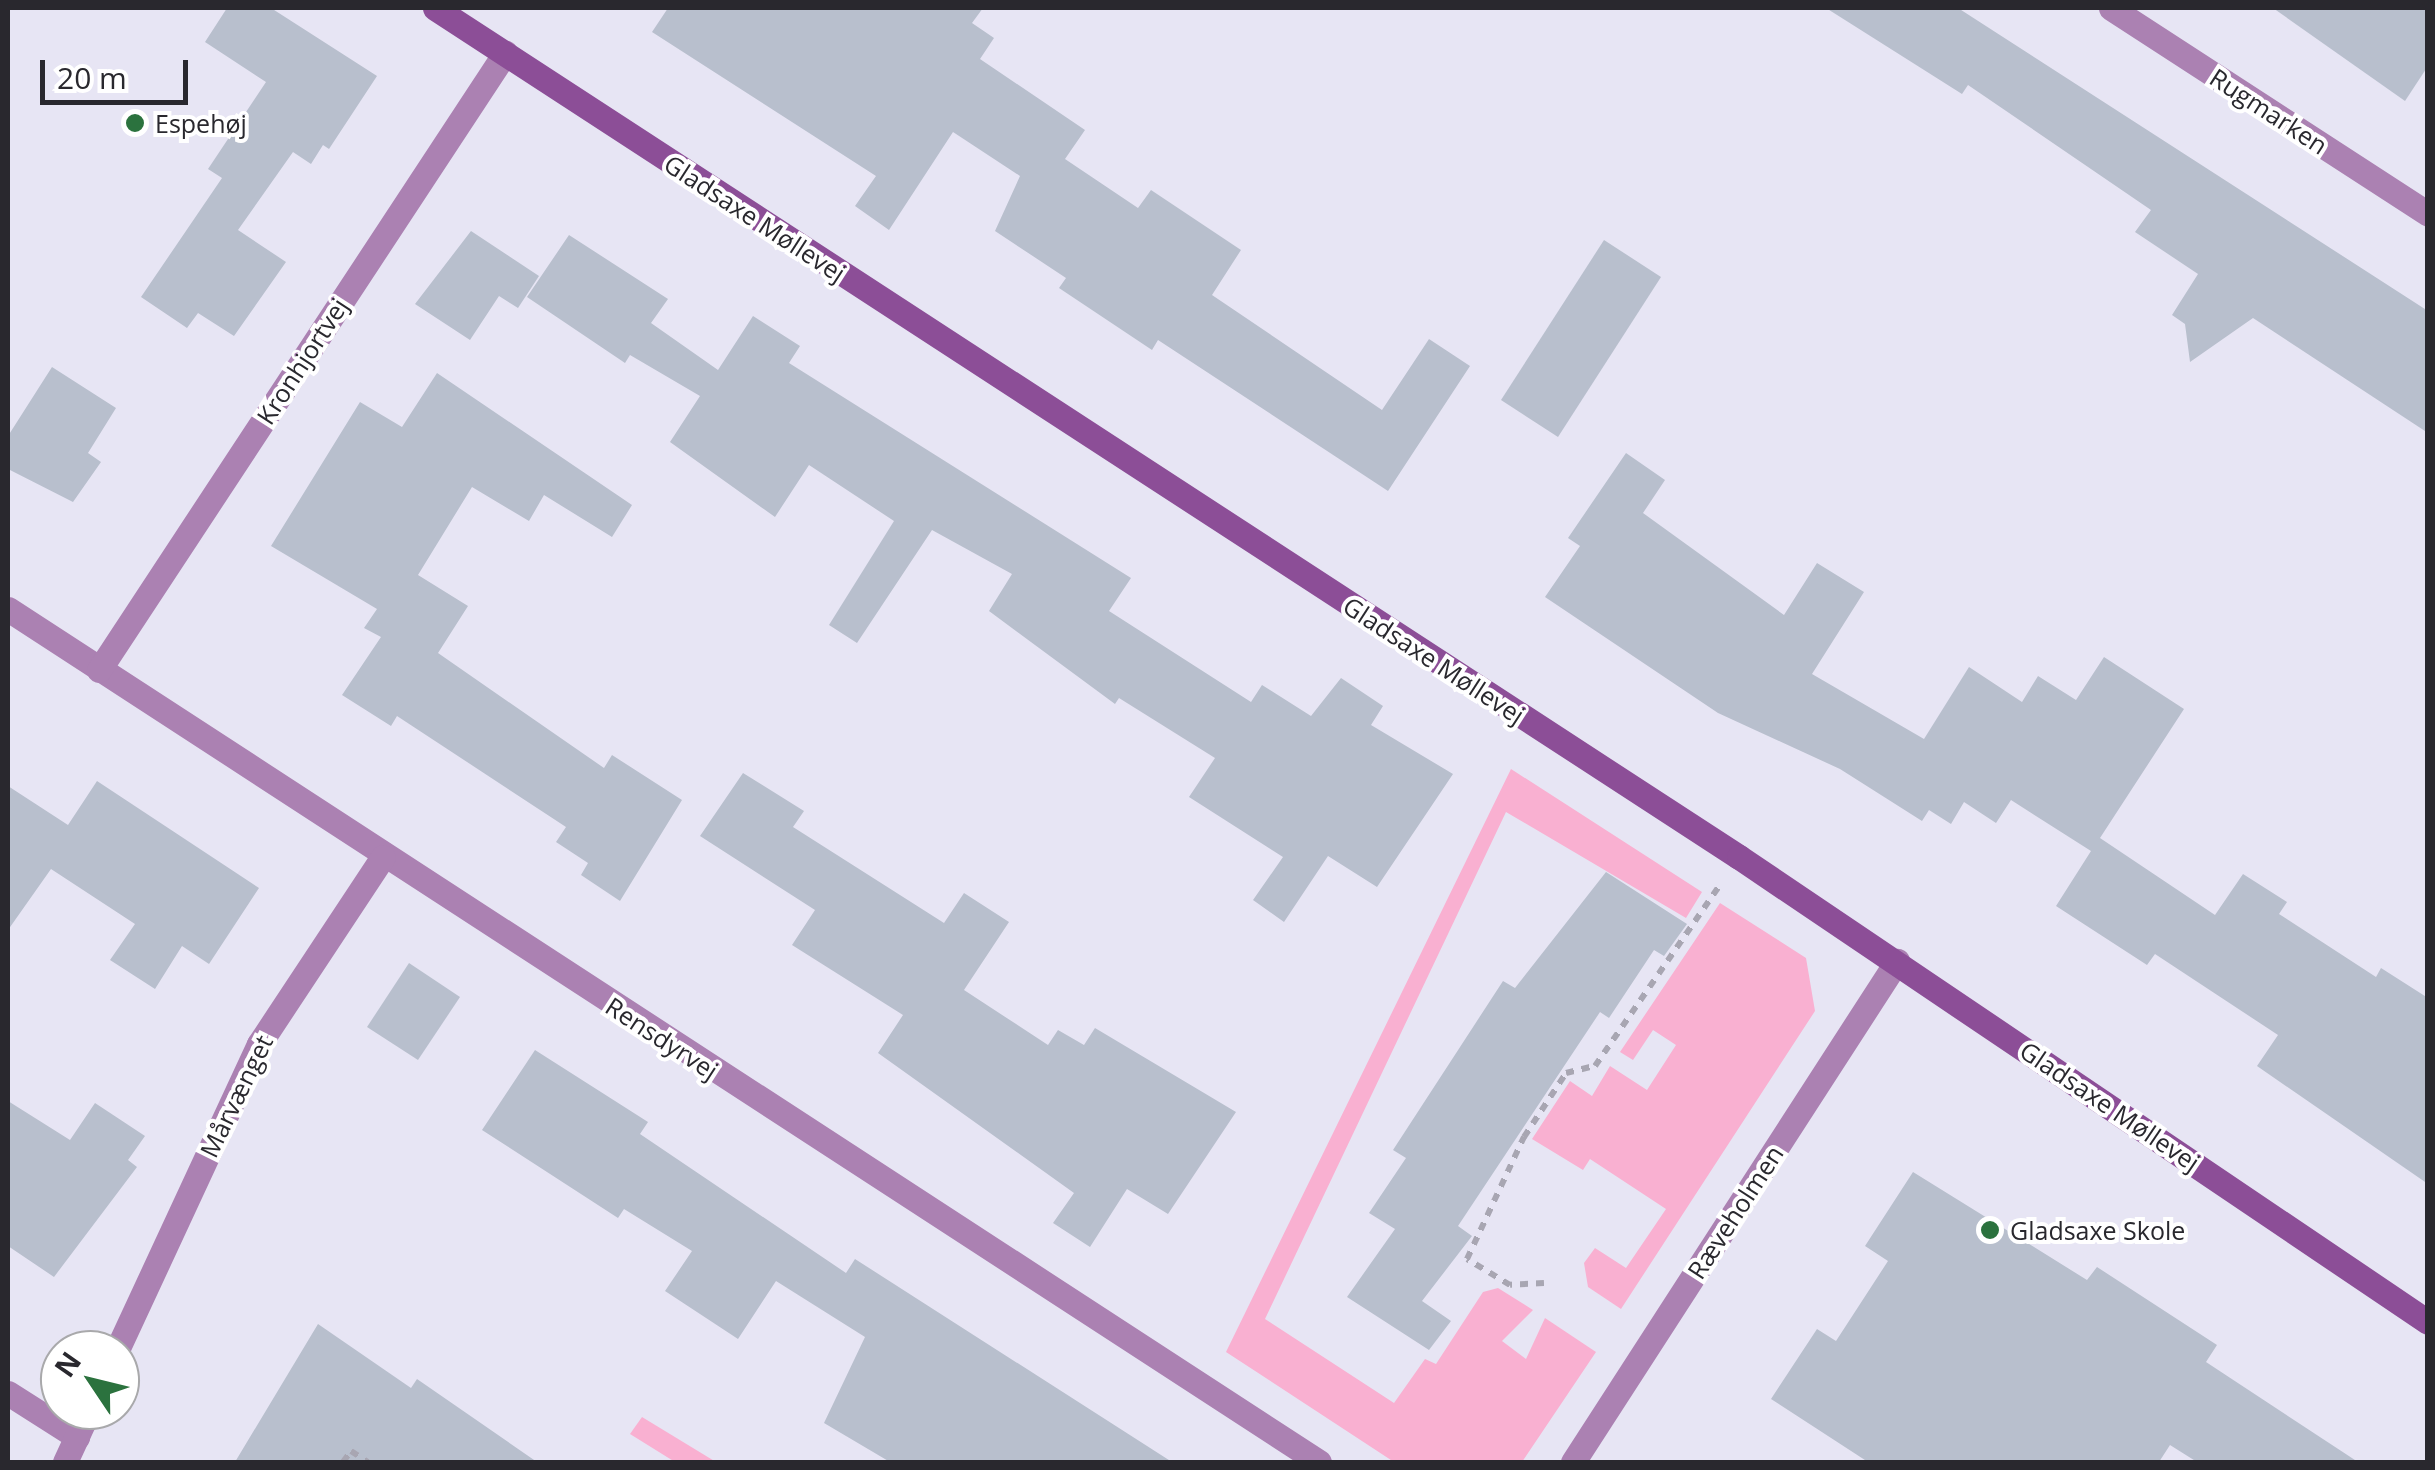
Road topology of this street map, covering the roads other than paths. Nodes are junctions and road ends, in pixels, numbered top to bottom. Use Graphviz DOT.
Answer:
graph roads {
  1 [pos="435,8"];
  2 [pos="2112,8"];
  3 [pos="504,53"];
  4 [pos="2428,214"];
  5 [pos="8,609"];
  6 [pos="100,670"];
  7 [pos="383,857"];
  8 [pos="1897,961"];
  9 [pos="2428,1322"];
  10 [pos="126,1330"];
  11 [pos="8,1392"];
  12 [pos="80,1430"];
  13 [pos="77,1437"];
  14 [pos="65,1462"];
  15 [pos="1319,1462"];
  16 [pos="1574,1462"];
  1 -- 3 [label="street, Gladsaxe Møllevej"];
  2 -- 4 [label="street, Rugmarken"];
  3 -- 6 [label="street, Kronhjortvej"];
  3 -- 8 [label="street, Gladsaxe Møllevej"];
  5 -- 6 [label="street, Rensdyrvej"];
  6 -- 7 [label="street, Rensdyrvej"];
  7 -- 10 [label="street, Mårvænget"];
  7 -- 15 [label="street, Rensdyrvej"];
  8 -- 9 [label="street, Gladsaxe Møllevej"];
  8 -- 16 [label="street, Ræveholmen"];
  11 -- 13 [label="street"];
  12 -- 13 [label="street"];
  13 -- 14 [label="street"];
}
